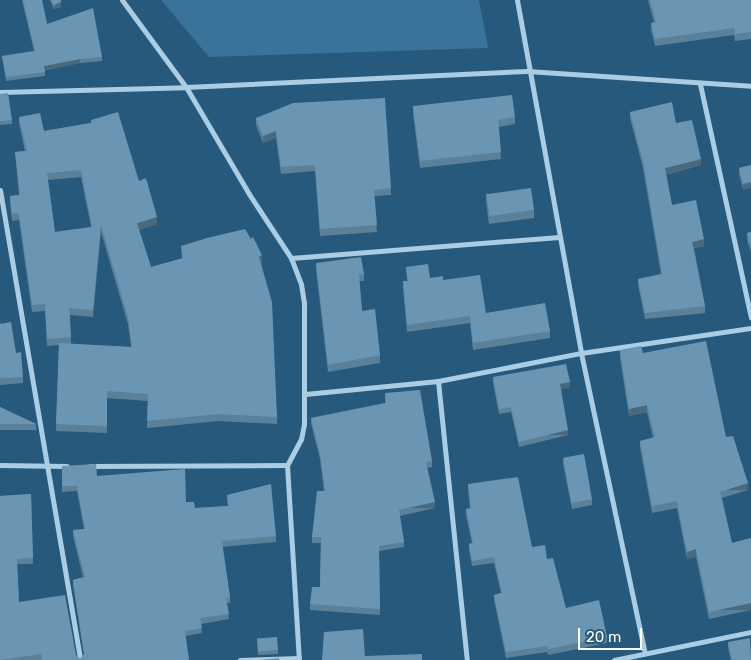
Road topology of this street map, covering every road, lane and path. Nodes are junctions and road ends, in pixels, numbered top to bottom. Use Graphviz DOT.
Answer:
graph roads {
  1 [pos="122,0"];
  2 [pos="517,0"];
  3 [pos="527,71"];
  4 [pos="700,84"];
  5 [pos="751,86"];
  6 [pos="186,87"];
  7 [pos="0,92"];
  8 [pos="0,190"];
  9 [pos="559,237"];
  10 [pos="291,258"];
  11 [pos="751,317"];
  12 [pos="751,328"];
  13 [pos="581,353"];
  14 [pos="438,381"];
  15 [pos="305,394"];
  16 [pos="0,465"];
  17 [pos="287,465"];
  18 [pos="49,466"];
  19 [pos="751,632"];
  20 [pos="645,653"];
  21 [pos="299,659"];
  22 [pos="80,660"];
  23 [pos="240,660"];
  24 [pos="467,660"];
  25 [pos="614,660"];
  1 -- 6 [label="street"];
  2 -- 3 [label="street"];
  3 -- 4 [label="street"];
  3 -- 6 [label="street"];
  3 -- 9 [label="street"];
  4 -- 5 [label="street"];
  4 -- 11 [label="street"];
  6 -- 7 [label="street"];
  6 -- 10 [label="street"];
  8 -- 18 [label="street"];
  9 -- 10 [label="street"];
  9 -- 13 [label="street"];
  10 -- 15 [label="street"];
  12 -- 13 [label="street"];
  13 -- 14 [label="street"];
  13 -- 20 [label="street"];
  14 -- 15 [label="street"];
  14 -- 24 [label="street"];
  15 -- 17 [label="street"];
  16 -- 18 [label="street"];
  17 -- 18 [label="street"];
  17 -- 21 [label="street"];
  18 -- 22 [label="street"];
  19 -- 20 [label="street"];
  20 -- 25 [label="street"];
  21 -- 23 [label="street"];
}
